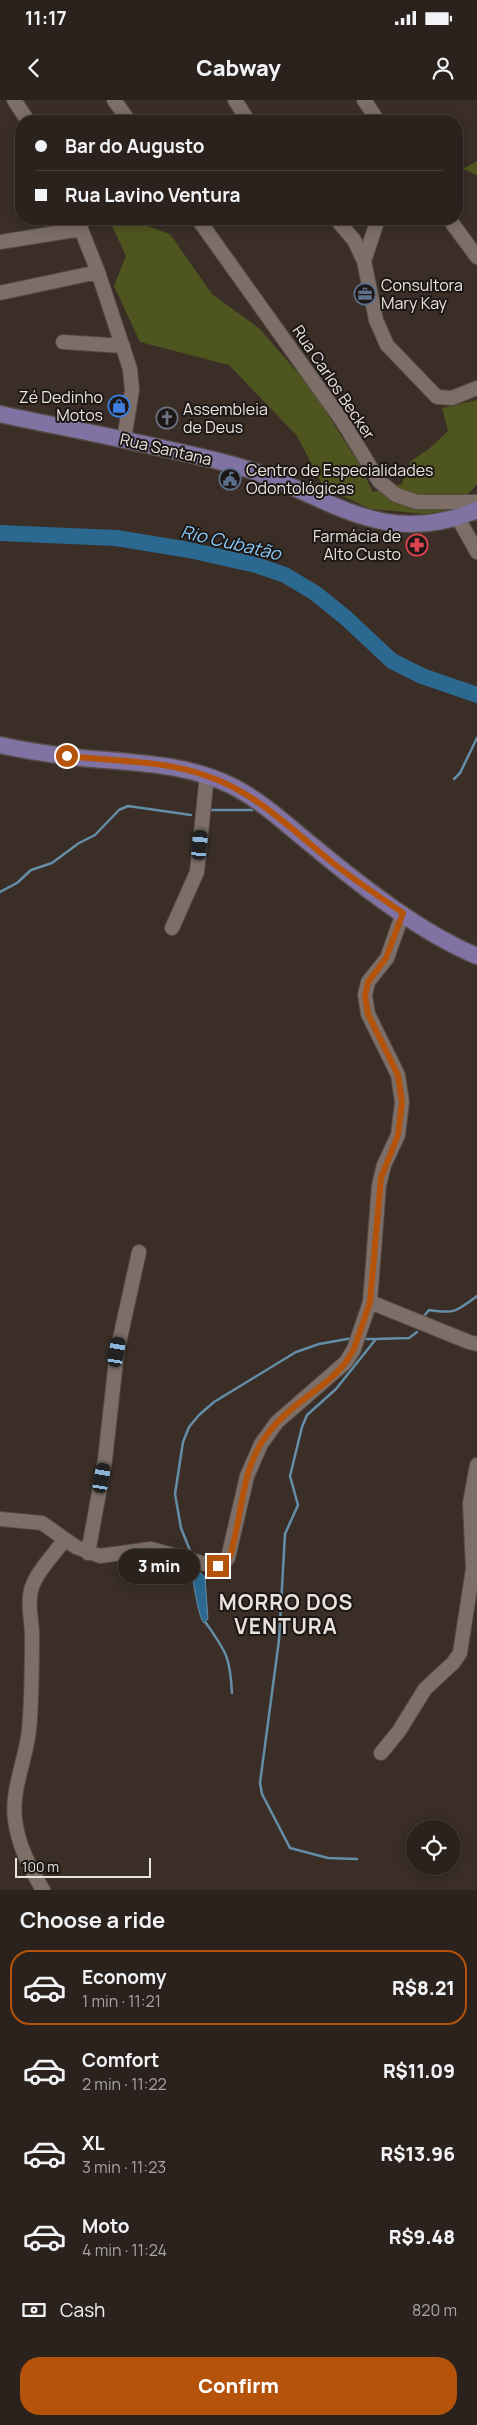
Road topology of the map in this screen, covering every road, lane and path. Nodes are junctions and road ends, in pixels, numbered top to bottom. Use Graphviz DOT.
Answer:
graph roads {
  1 [pos="14,100"];
  2 [pos="114,100"];
  3 [pos="235,100"];
  4 [pos="364,100"];
  5 [pos="24,115"];
  6 [pos="125,115"];
  7 [pos="244,115"];
  8 [pos="374,115"];
  9 [pos="75,225"];
  10 [pos="79,225"];
  11 [pos="202,225"];
  12 [pos="341,225"];
  13 [pos="376,225"];
  14 [pos="454,225"];
  15 [pos="0,242"];
  16 [pos="477,256"];
  17 [pos="364,261"];
  18 [pos="98,272"];
  19 [pos="0,293"];
  20 [pos="63,342"];
  21 [pos="123,346"];
  22 [pos="477,388"];
  23 [pos="0,414"];
  24 [pos="124,440"];
  25 [pos="477,502"];
  26 [pos="477,510"];
  27 [pos="458,518"];
  28 [pos="477,552"];
  29 [pos="0,745"];
  30 [pos="207,775"];
  31 [pos="403,913"];
  32 [pos="172,928"];
  33 [pos="477,956"];
  34 [pos="139,1252"];
  35 [pos="370,1302"];
  36 [pos="474,1344"];
  37 [pos="477,1465"];
  38 [pos="0,1519"];
  39 [pos="64,1540"];
  40 [pos="88,1553"];
  41 [pos="381,1753"];
  42 [pos="43,1890"];
  1 -- 5 [label="street"];
  2 -- 6 [label="street"];
  3 -- 7 [label="street"];
  4 -- 8 [label="street"];
  9 -- 15 [label="street"];
  10 -- 18 [label="street"];
  11 -- 25 [label="street, Rua Carlos Becker"];
  12 -- 17 [label="street"];
  13 -- 17 [label="street"];
  14 -- 16 [label="street"];
  17 -- 22 [label="street"];
  18 -- 19 [label="street"];
  18 -- 21 [label="street"];
  20 -- 21 [label="street"];
  21 -- 24 [label="street"];
  23 -- 24 [label="main road, Rua Santana"];
  24 -- 27 [label="main road, Rua Santana"];
  26 -- 27 [label="main road, Rua Santana"];
  27 -- 28 [label="street"];
  29 -- 30 [label="main road"];
  30 -- 31 [label="main road"];
  30 -- 32 [label="street"];
  31 -- 33 [label="main road"];
  31 -- 35 [label="street"];
  34 -- 40 [label="street"];
  35 -- 36 [label="street"];
  35 -- 40 [label="street"];
  37 -- 41 [label="street"];
  38 -- 39 [label="street"];
  39 -- 40 [label="street"];
  39 -- 42 [label="street"];
}
